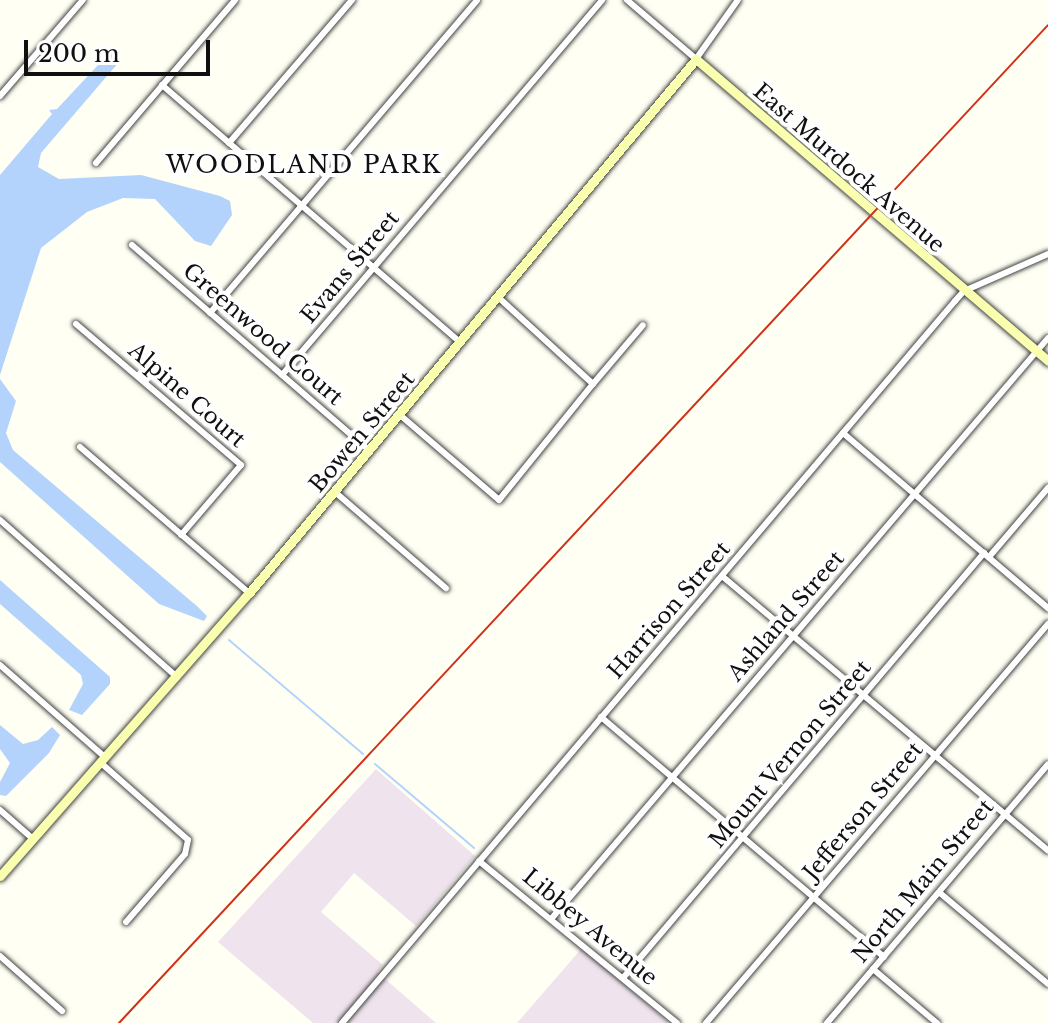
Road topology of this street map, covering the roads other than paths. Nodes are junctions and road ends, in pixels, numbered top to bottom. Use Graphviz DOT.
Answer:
graph roads {
  1 [pos="83,0"];
  2 [pos="235,0"];
  3 [pos="352,0"];
  4 [pos="477,0"];
  5 [pos="602,0"];
  6 [pos="627,0"];
  7 [pos="738,0"];
  8 [pos="696,59"];
  9 [pos="162,85"];
  10 [pos="0,96"];
  11 [pos="229,143"];
  12 [pos="96,163"];
  13 [pos="301,205"];
  14 [pos="132,245"];
  15 [pos="1048,254"];
  16 [pos="373,267"];
  17 [pos="964,291"];
  18 [pos="499,298"];
  19 [pos="210,313"];
  20 [pos="76,324"];
  21 [pos="643,325"];
  22 [pos="1048,338"];
  23 [pos="461,343"];
  24 [pos="1037,352"];
  25 [pos="1048,361"];
  26 [pos="282,375"];
  27 [pos="593,384"];
  28 [pos="400,415"];
  29 [pos="843,433"];
  30 [pos="80,447"];
  31 [pos="370,451"];
  32 [pos="1048,488"];
  33 [pos="335,492"];
  34 [pos="915,495"];
  35 [pos="0,520"];
  36 [pos="181,535"];
  37 [pos="986,555"];
  38 [pos="722,576"];
  39 [pos="446,588"];
  40 [pos="249,593"];
  41 [pos="1048,608"];
  42 [pos="1048,624"];
  43 [pos="793,635"];
  44 [pos="0,665"];
  45 [pos="177,677"];
  46 [pos="864,694"];
  47 [pos="601,717"];
  48 [pos="934,754"];
  49 [pos="104,760"];
  50 [pos="1048,764"];
  51 [pos="671,777"];
  52 [pos="0,810"];
  53 [pos="1004,814"];
  54 [pos="743,836"];
  55 [pos="33,839"];
  56 [pos="1048,851"];
  57 [pos="479,861"];
  58 [pos="0,876"];
  59 [pos="940,893"];
  60 [pos="813,897"];
  61 [pos="552,918"];
  62 [pos="126,922"];
  63 [pos="0,956"];
  64 [pos="884,957"];
  65 [pos="873,969"];
  66 [pos="623,978"];
  67 [pos="1048,984"];
  68 [pos="62,1011"];
  69 [pos="342,1023"];
  70 [pos="677,1023"];
  71 [pos="706,1023"];
  72 [pos="827,1023"];
  73 [pos="937,1023"];
  1 -- 10 [label="street"];
  2 -- 9 [label="street"];
  3 -- 11 [label="street"];
  4 -- 13 [label="street"];
  5 -- 16 [label="street, Evans Street"];
  6 -- 8 [label="street, East Murdock Avenue"];
  7 -- 8 [label="street, Bowen Street"];
  8 -- 17 [label="main road, East Murdock Avenue"];
  8 -- 18 [label="main road, Bowen Street"];
  9 -- 11 [label="street"];
  9 -- 12 [label="street"];
  11 -- 13 [label="street"];
  13 -- 16 [label="street"];
  13 -- 19 [label="street"];
  14 -- 19 [label="street, Greenwood Court"];
  15 -- 17 [label="street, Harrison Street"];
  16 -- 23 [label="street"];
  16 -- 26 [label="street, Evans Street"];
  17 -- 24 [label="main road, East Murdock Avenue"];
  17 -- 29 [label="street, Harrison Street"];
  18 -- 23 [label="main road, Bowen Street"];
  18 -- 27 [label="street"];
  19 -- 26 [label="street, Greenwood Court"];
  20 -- 36 [label="street, Alpine Court"];
  21 -- 27 [label="street"];
  22 -- 24 [label="street, Ashland Street"];
  23 -- 28 [label="main road, Bowen Street"];
  24 -- 25 [label="main road, East Murdock Avenue"];
  24 -- 34 [label="street, Ashland Street"];
  26 -- 31 [label="street, Greenwood Court"];
  27 -- 28 [label="street"];
  28 -- 31 [label="main road, Bowen Street"];
  29 -- 34 [label="street"];
  29 -- 38 [label="street, Harrison Street"];
  30 -- 36 [label="street"];
  31 -- 33 [label="main road, Bowen Street"];
  32 -- 37 [label="street, Mount Vernon Street"];
  33 -- 39 [label="street"];
  33 -- 40 [label="main road, Bowen Street"];
  34 -- 37 [label="street"];
  34 -- 43 [label="street, Ashland Street"];
  35 -- 45 [label="street"];
  36 -- 40 [label="street"];
  37 -- 41 [label="street"];
  37 -- 46 [label="street, Mount Vernon Street"];
  38 -- 43 [label="street"];
  38 -- 47 [label="street, Harrison Street"];
  40 -- 45 [label="main road, Bowen Street"];
  42 -- 48 [label="street, Jefferson Street"];
  43 -- 46 [label="street"];
  43 -- 51 [label="street, Ashland Street"];
  44 -- 49 [label="street"];
  45 -- 49 [label="main road, Bowen Street"];
  46 -- 48 [label="street"];
  46 -- 54 [label="street, Mount Vernon Street"];
  47 -- 51 [label="street"];
  47 -- 57 [label="street, Harrison Street"];
  48 -- 53 [label="street"];
  48 -- 60 [label="street, Jefferson Street"];
  49 -- 55 [label="main road, Bowen Street"];
  49 -- 62 [label="street"];
  50 -- 53 [label="street, North Main Street"];
  51 -- 54 [label="street"];
  51 -- 61 [label="street, Ashland Street"];
  52 -- 55 [label="street"];
  53 -- 56 [label="street"];
  53 -- 59 [label="street, North Main Street"];
  54 -- 60 [label="street"];
  54 -- 66 [label="street, Mount Vernon Street"];
  55 -- 58 [label="main road, Bowen Street"];
  57 -- 61 [label="street, Libbey Avenue"];
  57 -- 69 [label="street, Harrison Street"];
  59 -- 64 [label="street, North Main Street"];
  59 -- 67 [label="street"];
  60 -- 64 [label="street"];
  60 -- 71 [label="street, Jefferson Street"];
  61 -- 66 [label="street, Libbey Avenue"];
  63 -- 68 [label="street"];
  64 -- 65 [label="street, North Main Street"];
  65 -- 72 [label="street, North Main Street"];
  65 -- 73 [label="street"];
  66 -- 70 [label="street, Libbey Avenue"];
}
